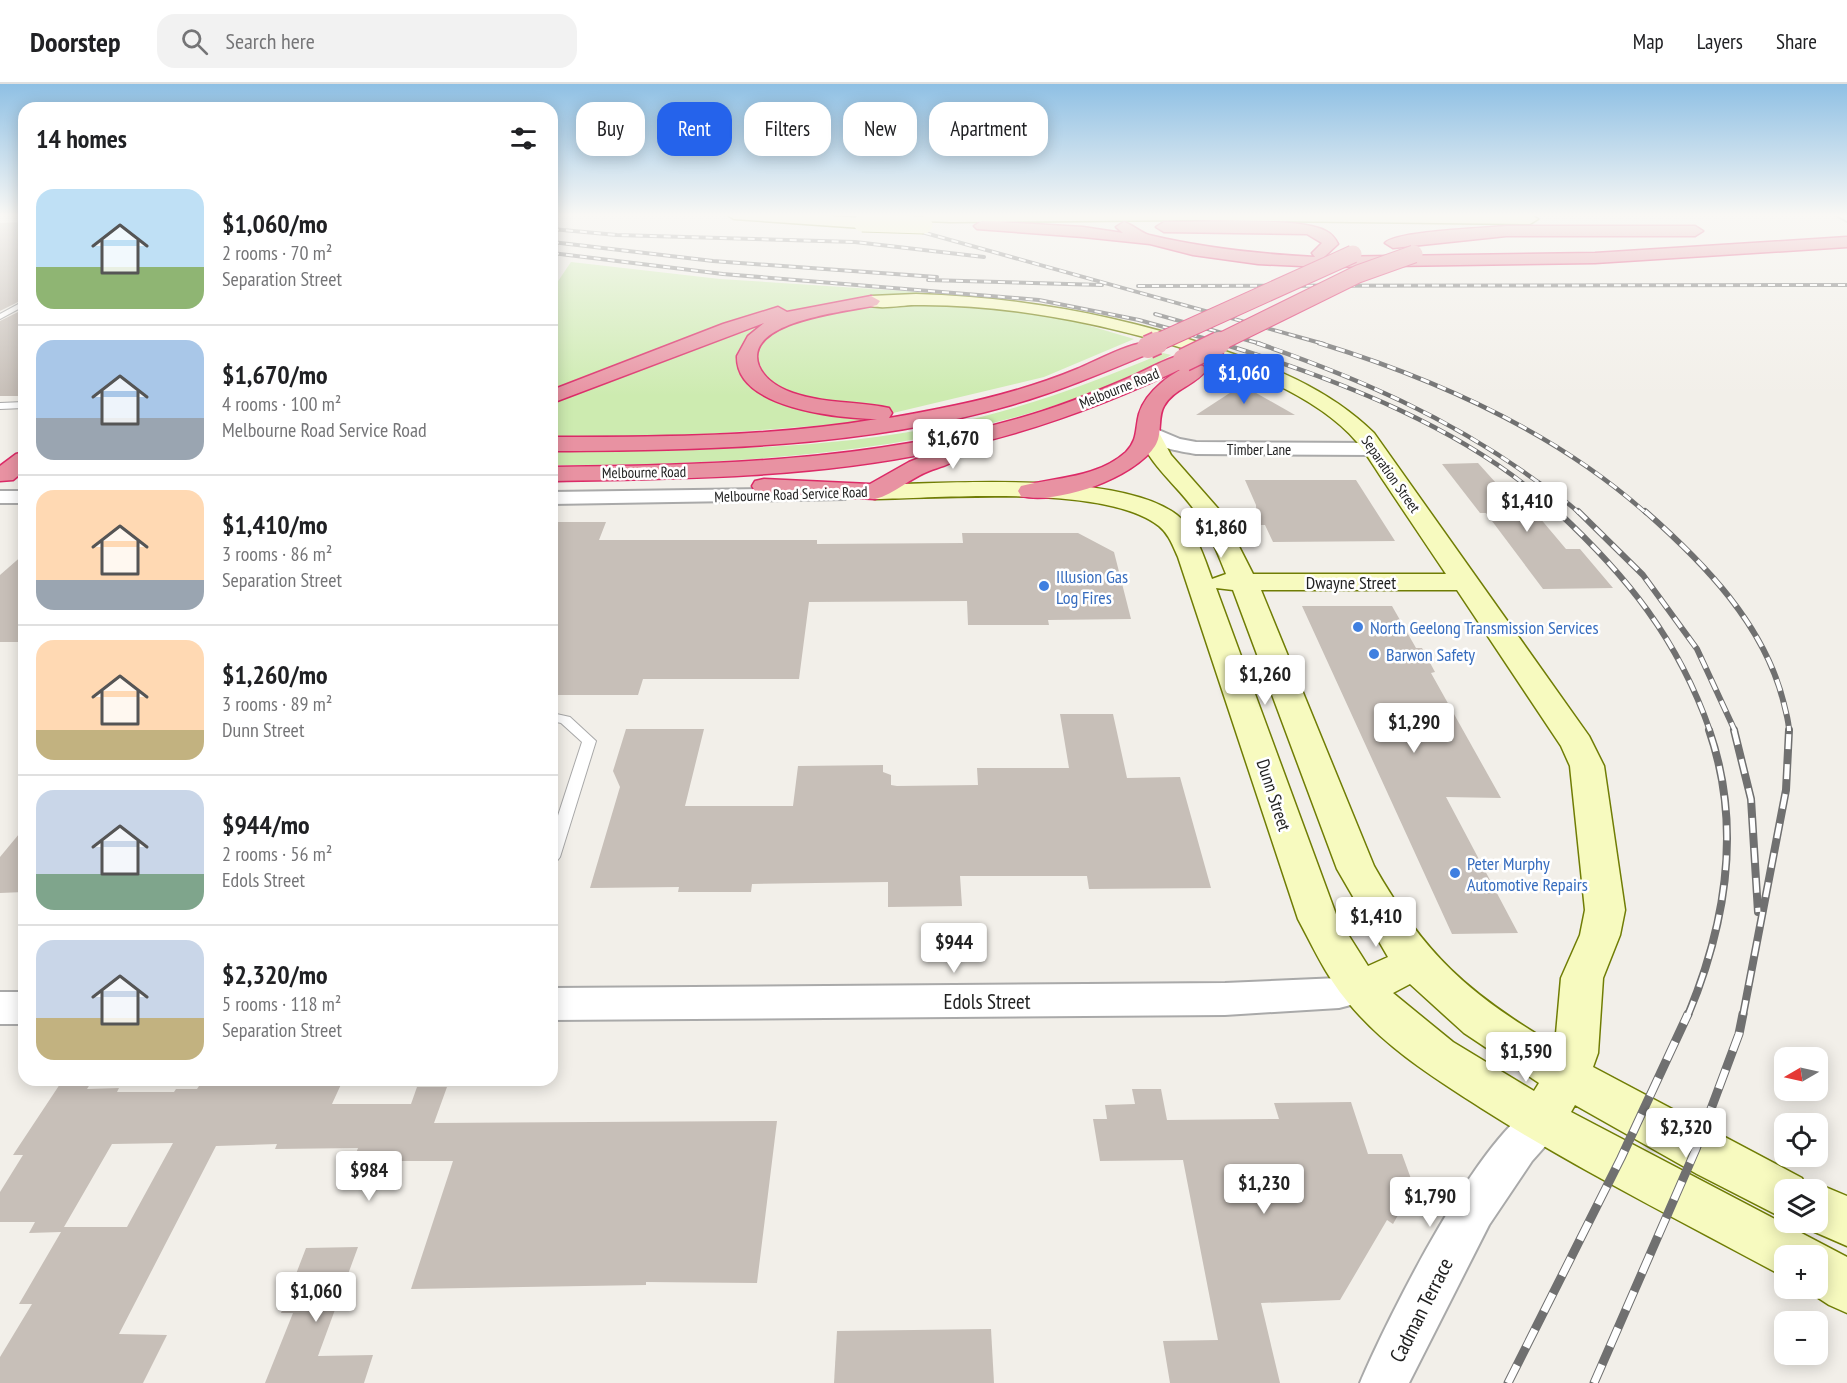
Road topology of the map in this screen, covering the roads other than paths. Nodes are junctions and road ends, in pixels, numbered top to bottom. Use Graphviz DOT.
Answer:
graph roads {
  1 [pos="1289,275"];
  2 [pos="1306,275"];
  3 [pos="1357,275"];
  4 [pos="1258,296"];
  5 [pos="871,301"];
  6 [pos="18,306"];
  7 [pos="0,317"];
  8 [pos="1193,363"];
  9 [pos="1156,373"];
  10 [pos="582,386"];
  11 [pos="558,391"];
  12 [pos="1039,392"];
  13 [pos="558,395"];
  14 [pos="18,405"];
  15 [pos="0,406"];
  16 [pos="1149,433"];
  17 [pos="558,444"];
  18 [pos="1373,449"];
  19 [pos="18,452"];
  20 [pos="558,475"];
  21 [pos="558,476"];
  22 [pos="6,480"];
  23 [pos="18,491"];
  24 [pos="1030,491"];
  25 [pos="875,492"];
  26 [pos="558,498"];
  27 [pos="1198,581"];
  28 [pos="1244,582"];
  29 [pos="1467,582"];
  30 [pos="558,718"];
  31 [pos="558,839"];
  32 [pos="1416,963"];
  33 [pos="1361,988"];
  34 [pos="558,1004"];
  35 [pos="0,1008"];
  36 [pos="18,1008"];
  37 [pos="1567,1076"];
  38 [pos="1542,1121"];
  39 [pos="1774,1189"];
  40 [pos="1828,1213"];
  41 [pos="1847,1221"];
  42 [pos="1776,1245"];
  43 [pos="1828,1275"];
  44 [pos="1847,1287"];
  45 [pos="1384,1383"];
  1 -- 4 [label="highway, bridge"];
  2 -- 4 [label="highway, Melbourne Road, bridge"];
  3 -- 8 [label="highway, bridge"];
  4 -- 12 [label="highway, Melbourne Road, bridge"];
  5 -- 10 [label="highway"];
  5 -- 12 [label="highway"];
  5 -- 18 [label="main road, Separation Street"];
  6 -- 7 [label="lane"];
  8 -- 9 [label="highway, Melbourne Road"];
  8 -- 16 [label="highway"];
  9 -- 20 [label="highway, Melbourne Road"];
  9 -- 25 [label="highway"];
  10 -- 11 [label="lane"];
  10 -- 13 [label="highway"];
  12 -- 17 [label="highway, Melbourne Road"];
  14 -- 15 [label="lane"];
  16 -- 18 [label="street, Timber Lane"];
  16 -- 24 [label="highway"];
  16 -- 28 [label="main road"];
  18 -- 29 [label="main road, Separation Street"];
  19 -- 22 [label="highway"];
  21 -- 25 [label="highway"];
  22 -- 23 [label="street"];
  24 -- 25 [label="main road, Melbourne Road Service Road"];
  24 -- 27 [label="main road, Dunn Street"];
  25 -- 26 [label="street, Melbourne Road Service Road"];
  27 -- 28 [label="main road, Dwayne Street"];
  27 -- 33 [label="main road, Dunn Street"];
  28 -- 29 [label="main road, Dwayne Street"];
  28 -- 32 [label="main road"];
  29 -- 37 [label="main road, Separation Street"];
  30 -- 31 [label="lane"];
  32 -- 33 [label="main road, Edols Street"];
  32 -- 37 [label="main road"];
  33 -- 34 [label="street, Edols Street"];
  33 -- 38 [label="main road, Dunn Street"];
  35 -- 36 [label="street"];
  37 -- 38 [label="main road"];
  37 -- 39 [label="main road"];
  38 -- 42 [label="main road"];
  38 -- 45 [label="street, Cadman Terrace"];
  40 -- 41 [label="main road"];
  43 -- 44 [label="main road"];
}
